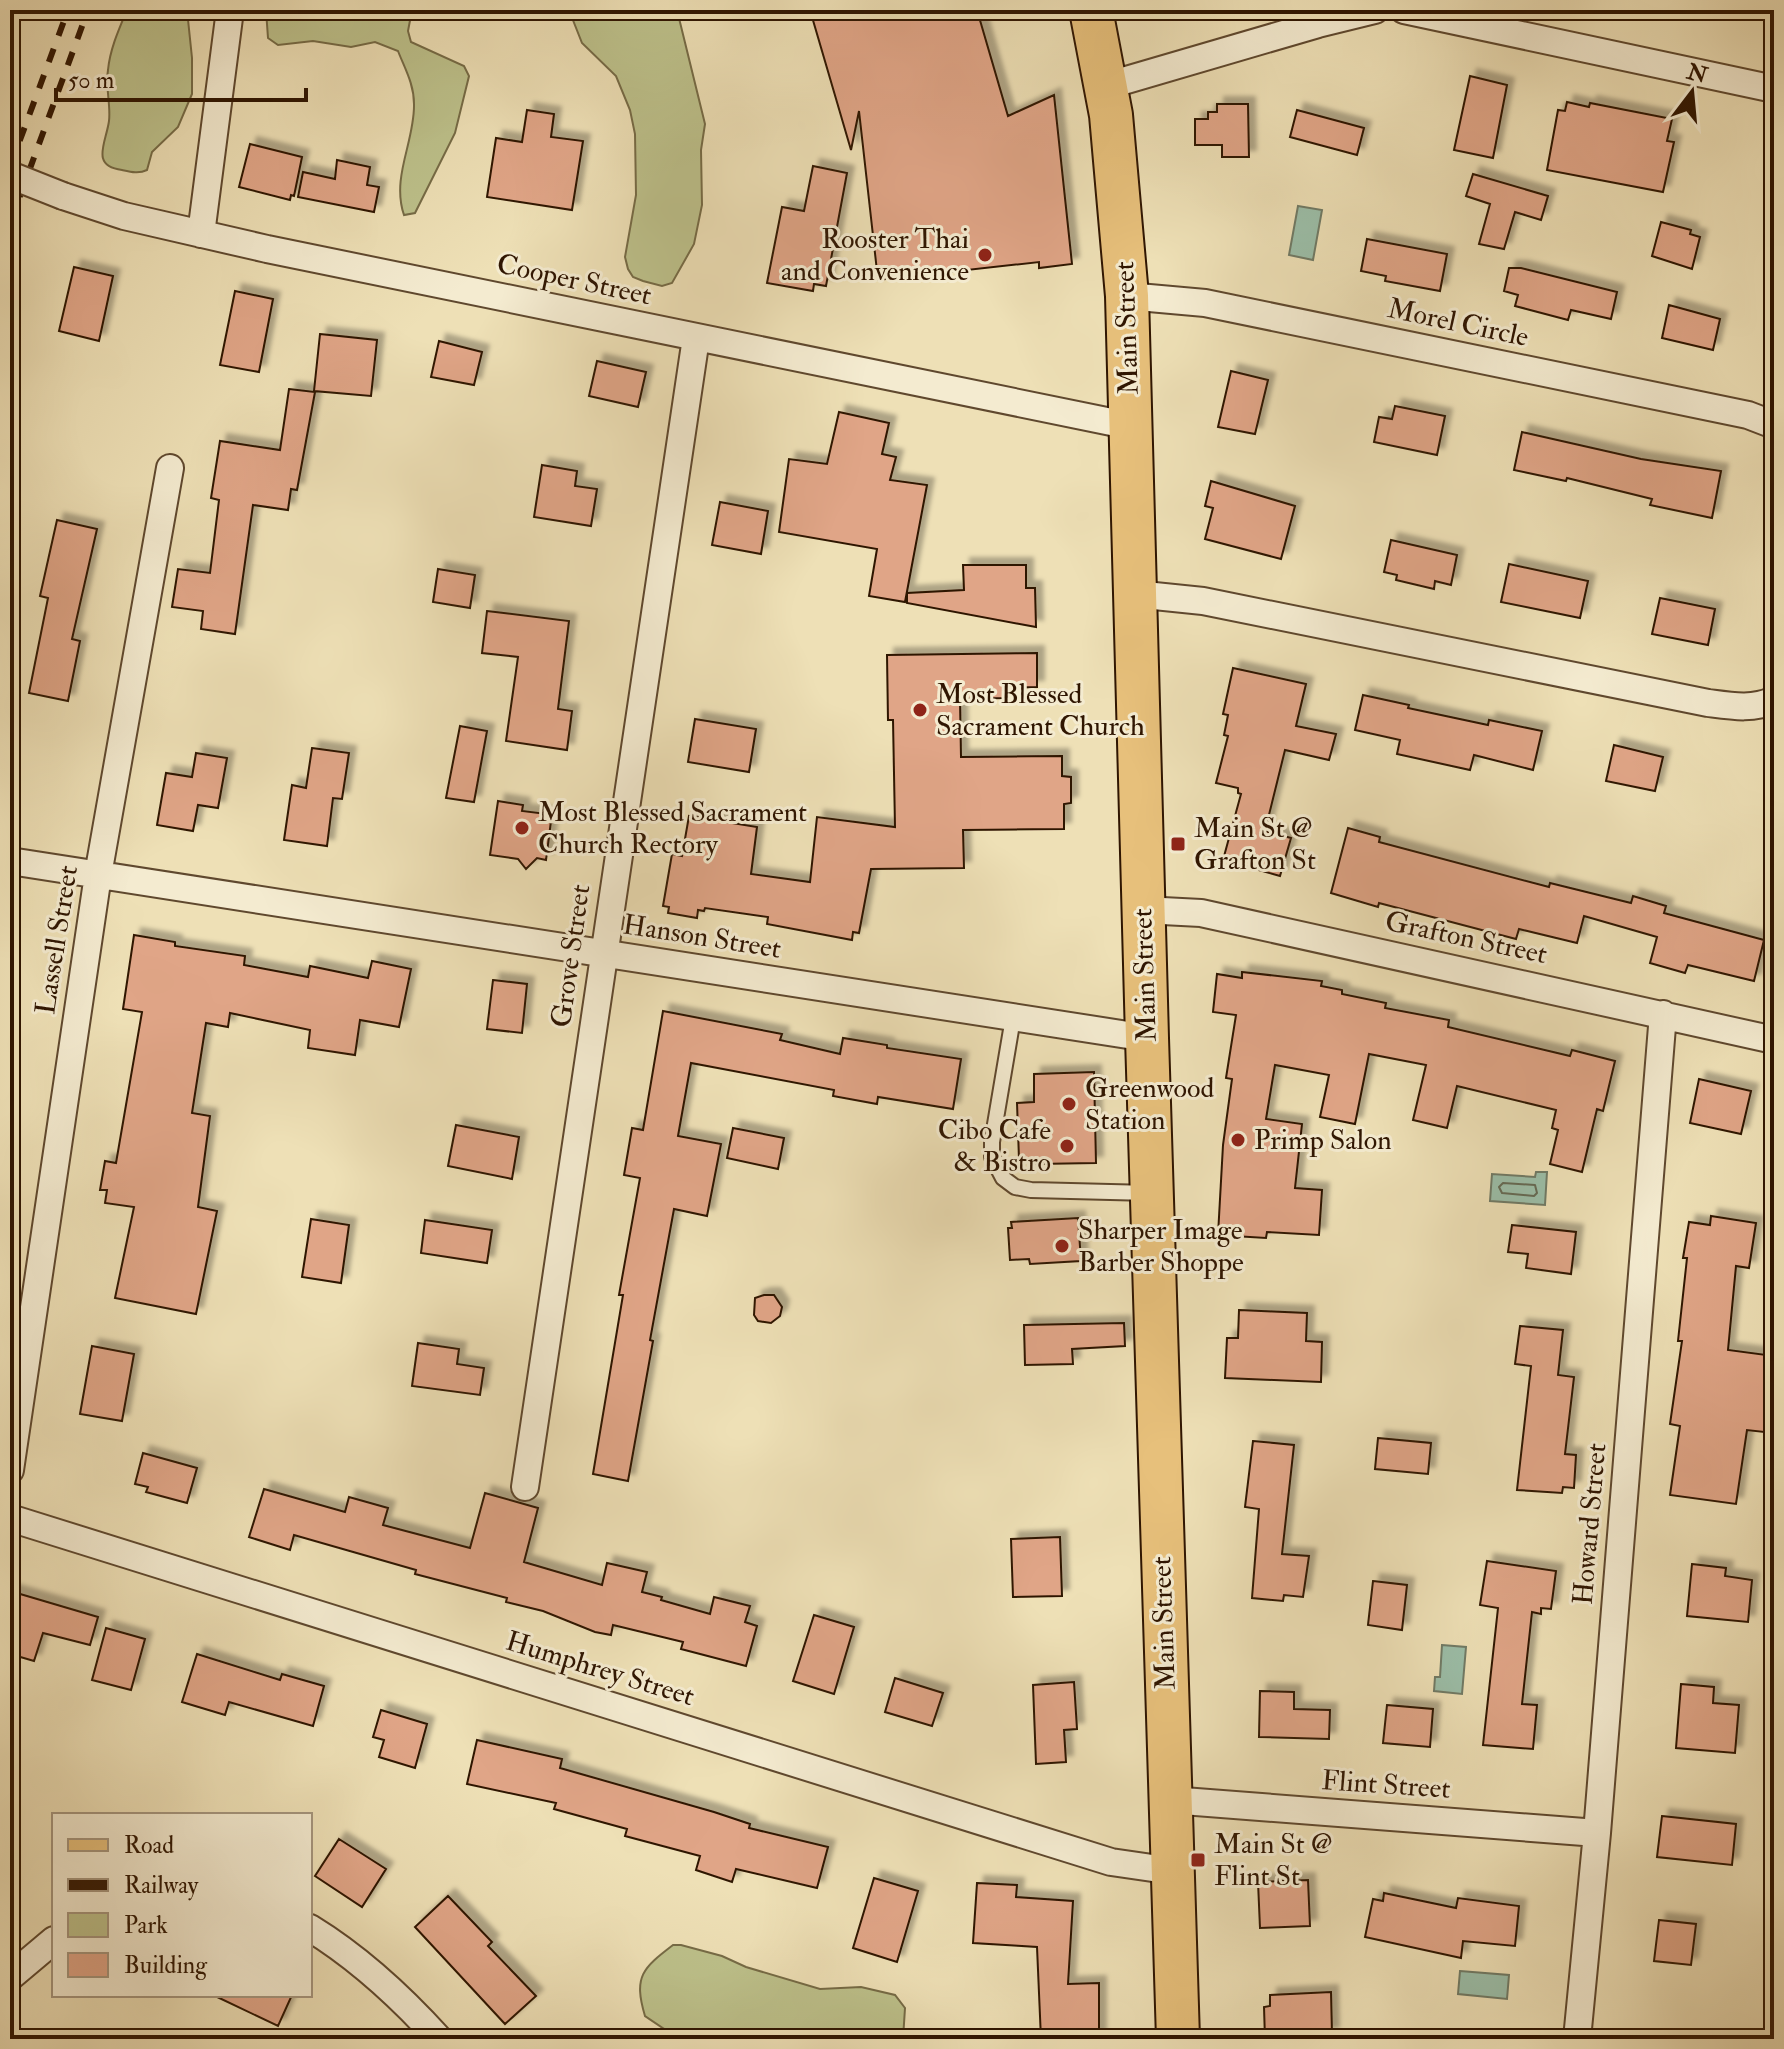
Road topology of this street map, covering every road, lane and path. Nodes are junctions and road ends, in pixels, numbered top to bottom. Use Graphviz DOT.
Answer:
graph roads {
  1 [pos="230,10"];
  2 [pos="1091,10"];
  3 [pos="1375,10"];
  4 [pos="1404,10"];
  5 [pos="1106,86"];
  6 [pos="1774,89"];
  7 [pos="10,175"];
  8 [pos="201,234"];
  9 [pos="1127,296"];
  10 [pos="696,338"];
  11 [pos="1774,425"];
  12 [pos="1131,426"];
  13 [pos="170,468"];
  14 [pos="1135,594"];
  15 [pos="1774,700"];
  16 [pos="10,861"];
  17 [pos="98,875"];
  18 [pos="1143,910"];
  19 [pos="604,954"];
  20 [pos="1663,1014"];
  21 [pos="1013,1018"];
  22 [pos="1147,1038"];
  23 [pos="1774,1040"];
  24 [pos="1151,1193"];
  25 [pos="10,1470"];
  26 [pos="525,1487"];
  27 [pos="10,1518"];
  28 [pos="1170,1800"];
  29 [pos="1597,1833"];
  30 [pos="1173,1871"];
  31 [pos="312,1929"];
  32 [pos="52,1942"];
  33 [pos="10,1977"];
  34 [pos="439,2039"];
  35 [pos="1178,2039"];
  36 [pos="1577,2039"];
  1 -- 8 [label="street"];
  2 -- 5 [label="main road, Main Street"];
  3 -- 5 [label="street"];
  4 -- 6 [label="street"];
  5 -- 9 [label="main road, Main Street"];
  7 -- 8 [label="street, Cooper Street, bridge"];
  8 -- 10 [label="street, Cooper Street"];
  9 -- 11 [label="street, Morel Circle"];
  9 -- 12 [label="main road, Main Street"];
  10 -- 12 [label="street, Cooper Street"];
  10 -- 19 [label="street, Grove Street"];
  12 -- 14 [label="main road, Main Street"];
  13 -- 17 [label="street, Lassell Street"];
  14 -- 15 [label="street"];
  14 -- 18 [label="main road, Main Street"];
  16 -- 17 [label="street, Hanson Street"];
  17 -- 19 [label="street, Hanson Street"];
  17 -- 25 [label="street, Lassell Street"];
  18 -- 20 [label="street, Grafton Street"];
  18 -- 22 [label="main road, Main Street"];
  19 -- 21 [label="street, Hanson Street"];
  19 -- 26 [label="street, Grove Street"];
  20 -- 23 [label="street, Grafton Street"];
  20 -- 29 [label="street, Howard Street"];
  21 -- 22 [label="street, Hanson Street"];
  21 -- 24 [label="lane"];
  22 -- 24 [label="main road, Main Street"];
  24 -- 28 [label="main road, Main Street"];
  27 -- 30 [label="street, Humphrey Street"];
  28 -- 29 [label="street, Flint Street"];
  28 -- 30 [label="main road, Main Street"];
  29 -- 36 [label="street, Howard Street"];
  30 -- 35 [label="main road, Main Street"];
  31 -- 34 [label="street"];
  32 -- 33 [label="street"];
}
